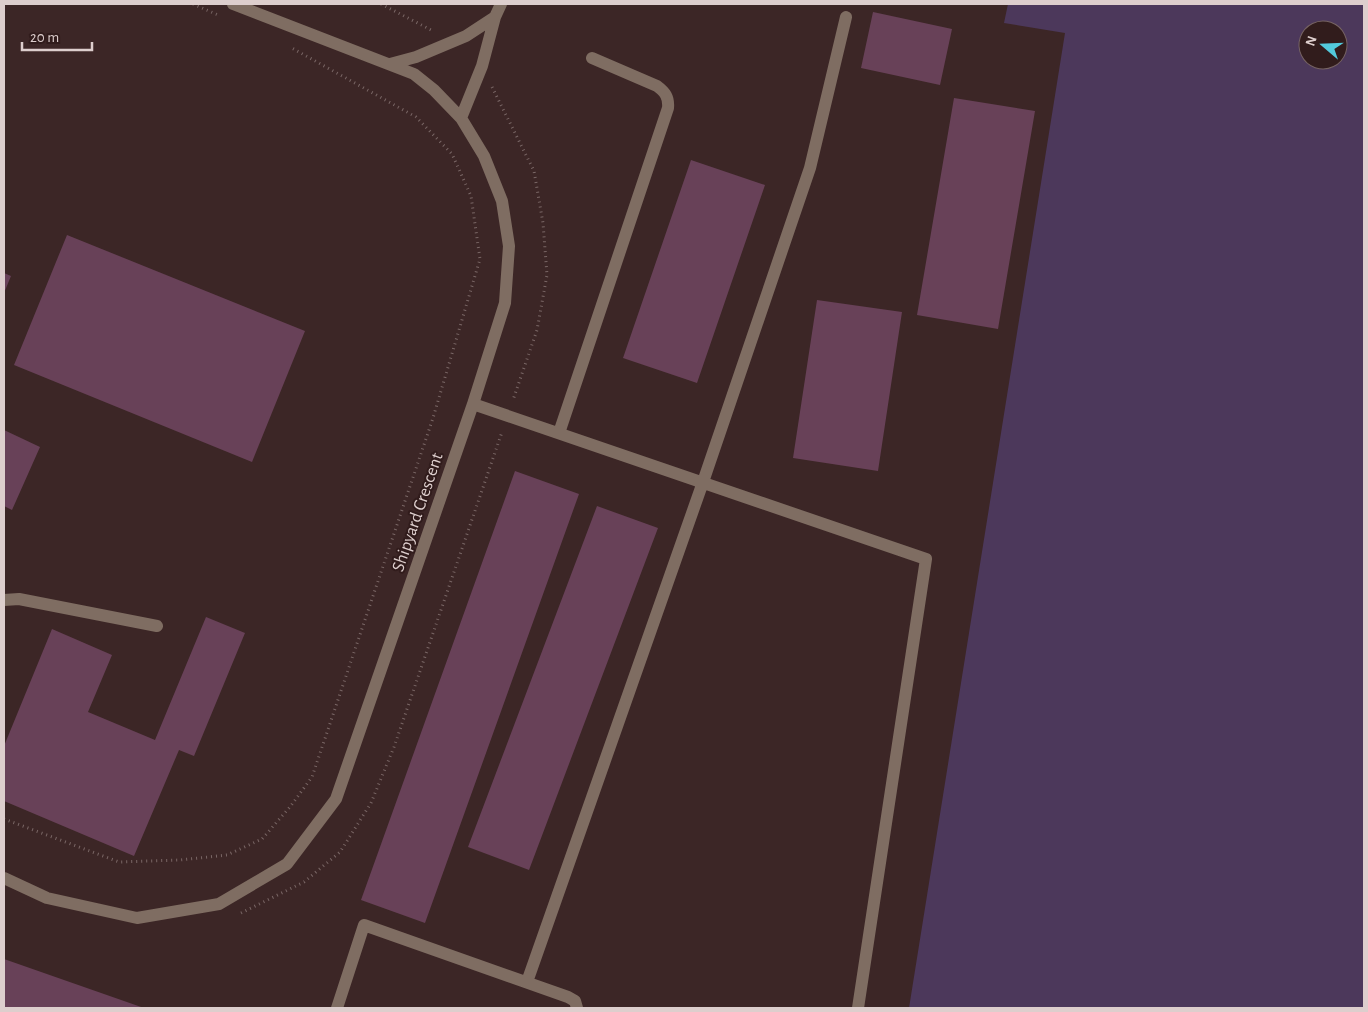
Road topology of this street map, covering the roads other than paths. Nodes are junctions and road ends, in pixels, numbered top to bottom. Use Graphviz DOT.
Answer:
graph roads {
  1 [pos="233,4"];
  2 [pos="501,4"];
  3 [pos="495,17"];
  4 [pos="846,17"];
  5 [pos="592,58"];
  6 [pos="390,64"];
  7 [pos="460,118"];
  8 [pos="473,404"];
  9 [pos="559,433"];
  10 [pos="703,482"];
  11 [pos="4,600"];
  12 [pos="157,626"];
  13 [pos="4,878"];
  14 [pos="527,982"];
  15 [pos="336,1008"];
  16 [pos="578,1008"];
  17 [pos="858,1008"];
  1 -- 6 [label="street, Shipyard Crescent"];
  2 -- 3 [label="street"];
  3 -- 6 [label="street"];
  3 -- 7 [label="street"];
  4 -- 10 [label="street"];
  5 -- 9 [label="street"];
  6 -- 7 [label="street, Shipyard Crescent"];
  7 -- 8 [label="street, Shipyard Crescent"];
  8 -- 9 [label="street"];
  8 -- 13 [label="street, Shipyard Crescent"];
  9 -- 10 [label="street"];
  10 -- 14 [label="street"];
  10 -- 17 [label="street"];
  11 -- 12 [label="street"];
  14 -- 15 [label="street"];
  14 -- 16 [label="street"];
}
